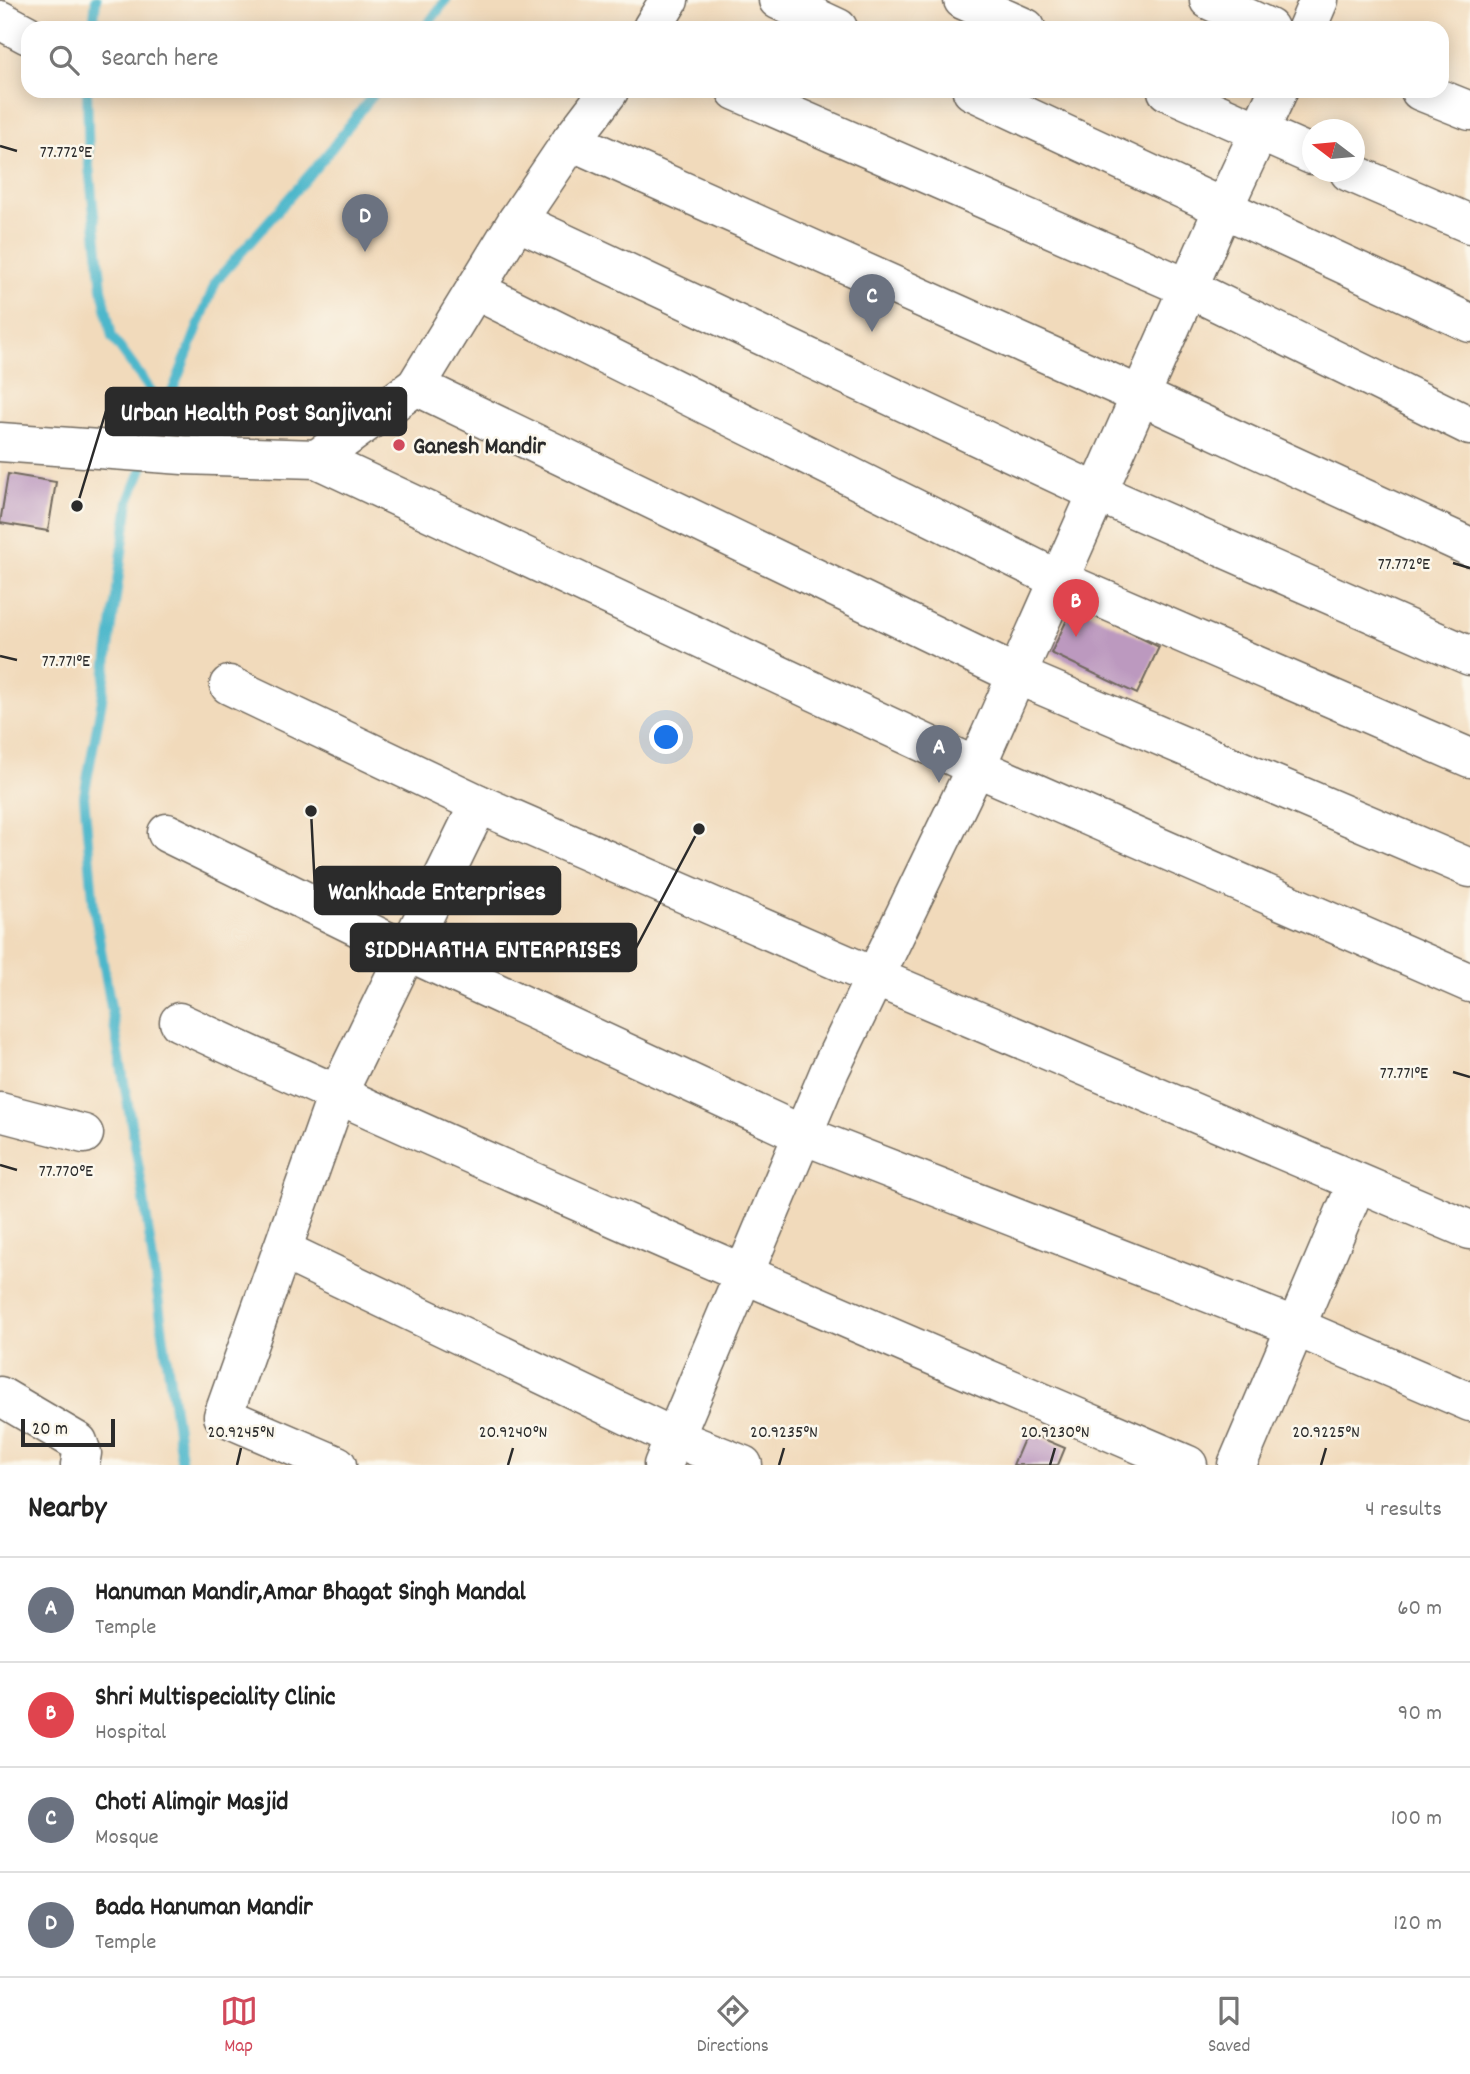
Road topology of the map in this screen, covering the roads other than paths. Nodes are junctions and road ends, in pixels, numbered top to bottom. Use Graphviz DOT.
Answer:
graph roads {
  1 [pos="669,0"];
  2 [pos="778,0"];
  3 [pos="963,0"];
  4 [pos="1209,0"];
  5 [pos="1319,0"];
  6 [pos="0,20"];
  7 [pos="656,21"];
  8 [pos="823,21"];
  9 [pos="1010,21"];
  10 [pos="1254,21"];
  11 [pos="1310,21"];
  12 [pos="21,30"];
  13 [pos="604,98"];
  14 [pos="752,98"];
  15 [pos="987,98"];
  16 [pos="1183,98"];
  17 [pos="1275,98"];
  18 [pos="1438,98"];
  19 [pos="1470,111"];
  20 [pos="1259,132"];
  21 [pos="571,141"];
  22 [pos="1302,151"];
  23 [pos="1365,179"];
  24 [pos="1223,209"];
  25 [pos="517,221"];
  26 [pos="1470,224"];
  27 [pos="1188,288"];
  28 [pos="475,290"];
  29 [pos="1470,323"];
  30 [pos="416,386"];
  31 [pos="1141,396"];
  32 [pos="1470,426"];
  33 [pos="0,442"];
  34 [pos="317,459"];
  35 [pos="1098,493"];
  36 [pos="1470,547"];
  37 [pos="1059,580"];
  38 [pos="1470,656"];
  39 [pos="1017,675"];
  40 [pos="229,685"];
  41 [pos="1470,758"];
  42 [pos="976,767"];
  43 [pos="479,804"];
  44 [pos="167,833"];
  45 [pos="1470,868"];
  46 [pos="407,951"];
  47 [pos="876,977"];
  48 [pos="1470,982"];
  49 [pos="178,1022"];
  50 [pos="337,1095"];
  51 [pos="0,1112"];
  52 [pos="84,1134"];
  53 [pos="803,1135"];
  54 [pos="1357,1183"];
  55 [pos="1470,1230"];
  56 [pos="282,1250"];
  57 [pos="744,1275"];
  58 [pos="1296,1327"];
  59 [pos="0,1396"];
  60 [pos="1470,1402"];
  61 [pos="669,1452"];
  62 [pos="80,1465"];
  63 [pos="337,1465"];
  64 [pos="743,1465"];
  65 [pos="1188,1465"];
  66 [pos="1237,1465"];
  1 -- 7 [label="street"];
  2 -- 8 [label="street"];
  3 -- 9 [label="street"];
  4 -- 10 [label="street"];
  5 -- 11 [label="street"];
  6 -- 12 [label="street"];
  13 -- 21 [label="street"];
  14 -- 27 [label="street"];
  15 -- 24 [label="street"];
  16 -- 20 [label="street"];
  17 -- 20 [label="street"];
  18 -- 19 [label="street"];
  20 -- 22 [label="street"];
  20 -- 24 [label="street"];
  21 -- 25 [label="street"];
  21 -- 31 [label="street"];
  23 -- 26 [label="street"];
  24 -- 27 [label="street"];
  24 -- 29 [label="street"];
  25 -- 28 [label="street"];
  25 -- 35 [label="street"];
  27 -- 31 [label="street"];
  27 -- 32 [label="street"];
  28 -- 30 [label="street"];
  28 -- 37 [label="street"];
  30 -- 34 [label="street"];
  30 -- 39 [label="street"];
  31 -- 35 [label="street"];
  31 -- 36 [label="street"];
  33 -- 34 [label="street"];
  34 -- 42 [label="street"];
  35 -- 37 [label="street"];
  35 -- 38 [label="street"];
  37 -- 39 [label="street"];
  37 -- 41 [label="street"];
  39 -- 42 [label="street"];
  39 -- 45 [label="street"];
  40 -- 43 [label="street"];
  42 -- 47 [label="street"];
  42 -- 48 [label="street"];
  43 -- 46 [label="street"];
  43 -- 47 [label="street"];
  44 -- 46 [label="street"];
  46 -- 50 [label="street"];
  46 -- 53 [label="street"];
  47 -- 53 [label="street"];
  47 -- 54 [label="street"];
  49 -- 50 [label="street"];
  50 -- 56 [label="street"];
  50 -- 57 [label="street"];
  51 -- 52 [label="street"];
  53 -- 57 [label="street"];
  53 -- 58 [label="street"];
  54 -- 55 [label="street"];
  54 -- 58 [label="street"];
  56 -- 61 [label="street"];
  56 -- 63 [label="street"];
  57 -- 61 [label="street"];
  57 -- 65 [label="street"];
  58 -- 60 [label="street"];
  58 -- 66 [label="street"];
  59 -- 62 [label="street"];
  61 -- 64 [label="street"];
}
